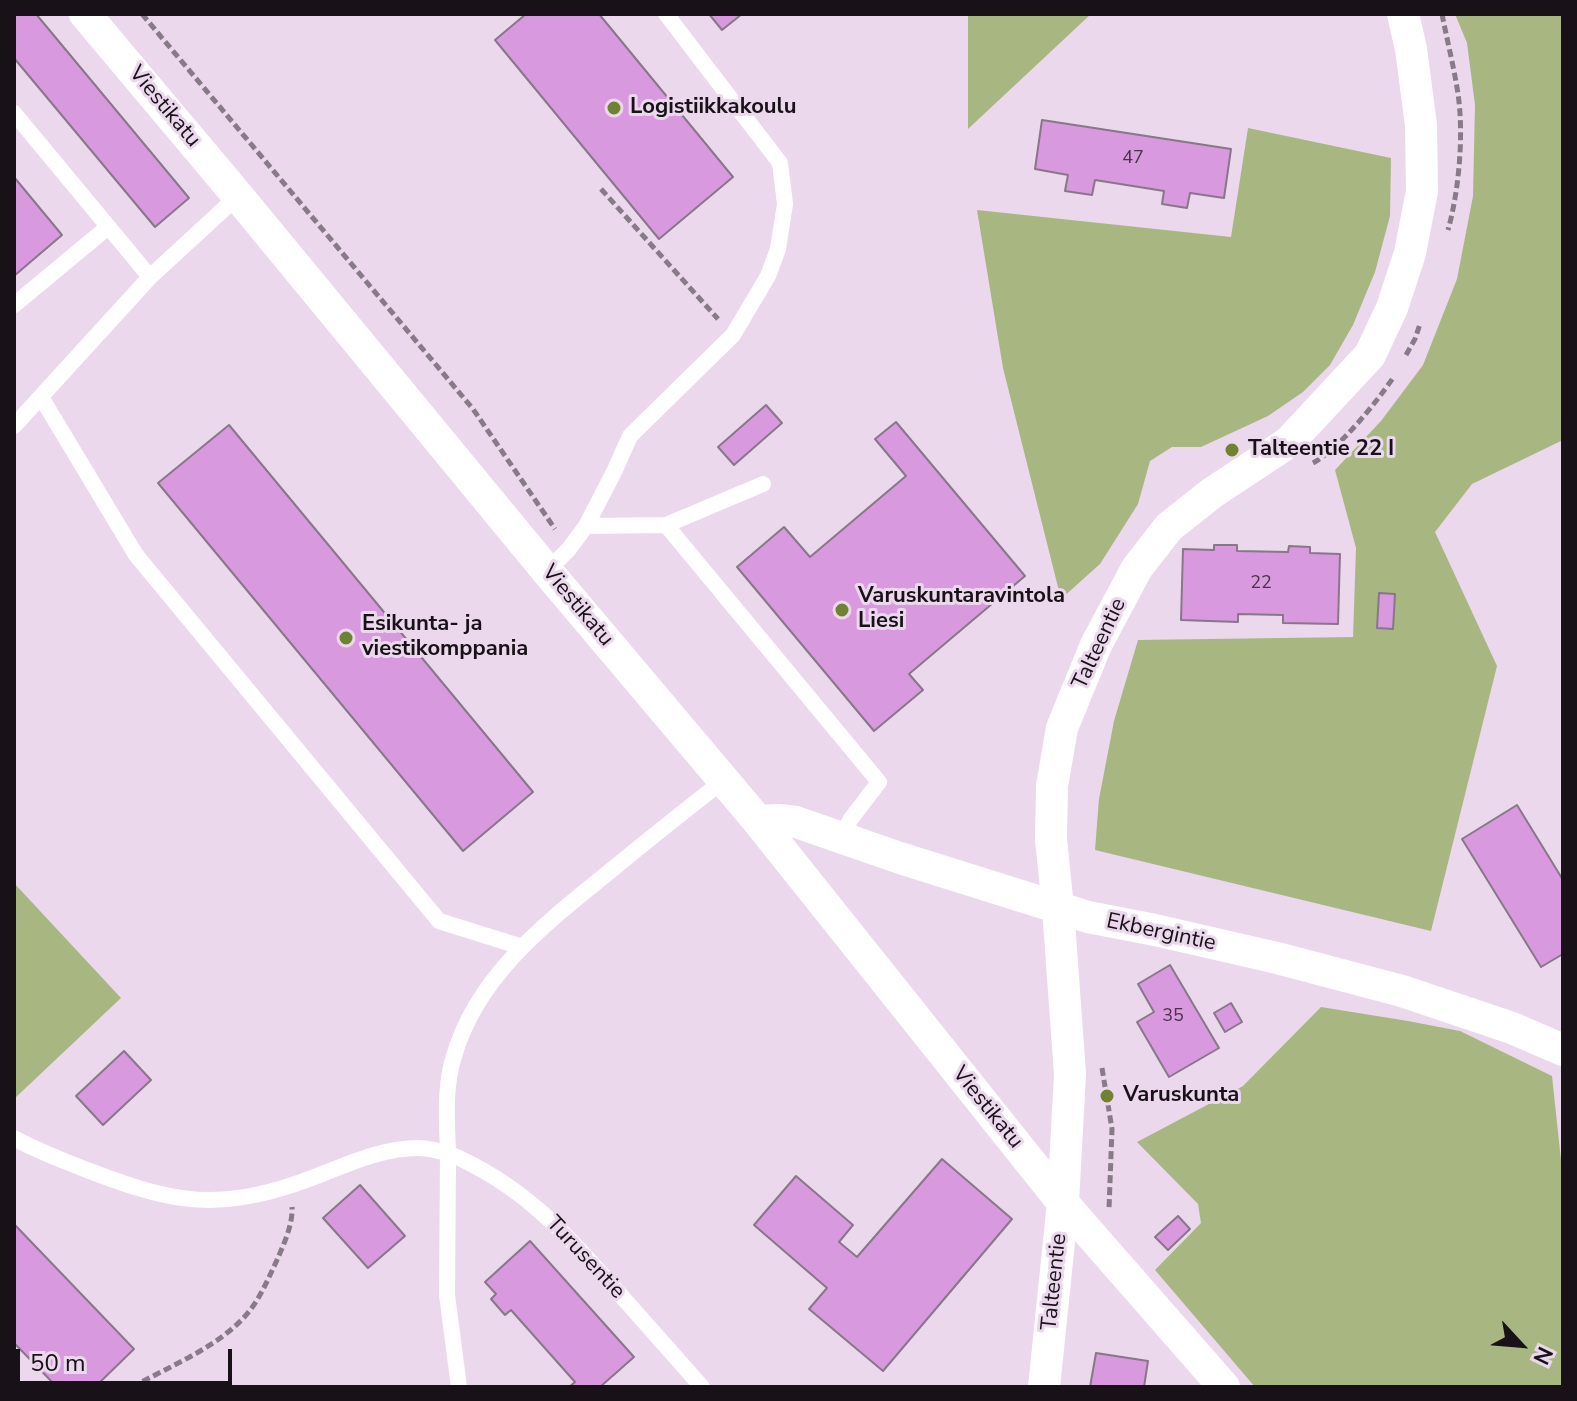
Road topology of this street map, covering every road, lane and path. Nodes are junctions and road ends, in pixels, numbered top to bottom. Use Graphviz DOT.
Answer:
graph roads {
  1 [pos="85,14"];
  2 [pos="666,14"];
  3 [pos="1403,14"];
  4 [pos="1442,14"];
  5 [pos="14,113"];
  6 [pos="601,189"];
  7 [pos="238,196"];
  8 [pos="108,227"];
  9 [pos="1445,242"];
  10 [pos="150,277"];
  11 [pos="14,305"];
  12 [pos="1425,310"];
  13 [pos="733,335"];
  14 [pos="41,397"];
  15 [pos="14,426"];
  16 [pos="1311,464"];
  17 [pos="763,484"];
  18 [pos="666,525"];
  19 [pos="586,526"];
  20 [pos="547,571"];
  21 [pos="724,780"];
  22 [pos="758,821"];
  23 [pos="842,839"];
  24 [pos="1058,908"];
  25 [pos="522,947"];
  26 [pos="1563,1050"];
  27 [pos="1101,1057"];
  28 [pos="14,1138"];
  29 [pos="448,1153"];
  30 [pos="292,1186"];
  31 [pos="1063,1203"];
  32 [pos="1105,1249"];
  33 [pos="132,1387"];
  34 [pos="459,1387"];
  35 [pos="702,1387"];
  36 [pos="1044,1387"];
  37 [pos="1224,1387"];
  1 -- 7 [label="street, Viestikatu"];
  2 -- 13 [label="lane"];
  3 -- 24 [label="street, Talteentie"];
  4 -- 9 [label="path"];
  5 -- 8 [label="lane"];
  6 -- 13 [label="path"];
  7 -- 10 [label="lane"];
  7 -- 20 [label="street, Viestikatu"];
  8 -- 10 [label="lane"];
  8 -- 11 [label="lane"];
  10 -- 14 [label="lane"];
  12 -- 16 [label="path"];
  13 -- 19 [label="lane"];
  14 -- 15 [label="lane"];
  14 -- 25 [label="lane"];
  17 -- 18 [label="lane"];
  18 -- 19 [label="lane"];
  18 -- 23 [label="lane"];
  19 -- 20 [label="lane"];
  20 -- 21 [label="street, Viestikatu"];
  21 -- 22 [label="street, Viestikatu"];
  21 -- 25 [label="lane"];
  22 -- 23 [label="street, Ekbergintie"];
  22 -- 31 [label="street, Viestikatu"];
  23 -- 24 [label="street, Ekbergintie"];
  24 -- 26 [label="street, Ekbergintie"];
  24 -- 31 [label="street, Talteentie"];
  25 -- 29 [label="lane"];
  27 -- 32 [label="path"];
  28 -- 30 [label="lane, Turusentie"];
  29 -- 30 [label="lane, Turusentie"];
  29 -- 34 [label="lane"];
  29 -- 35 [label="lane, Turusentie"];
  30 -- 33 [label="path"];
  31 -- 32 [label="street, Viestikatu"];
  31 -- 36 [label="street, Talteentie"];
  32 -- 37 [label="street, Viestikatu"];
}
